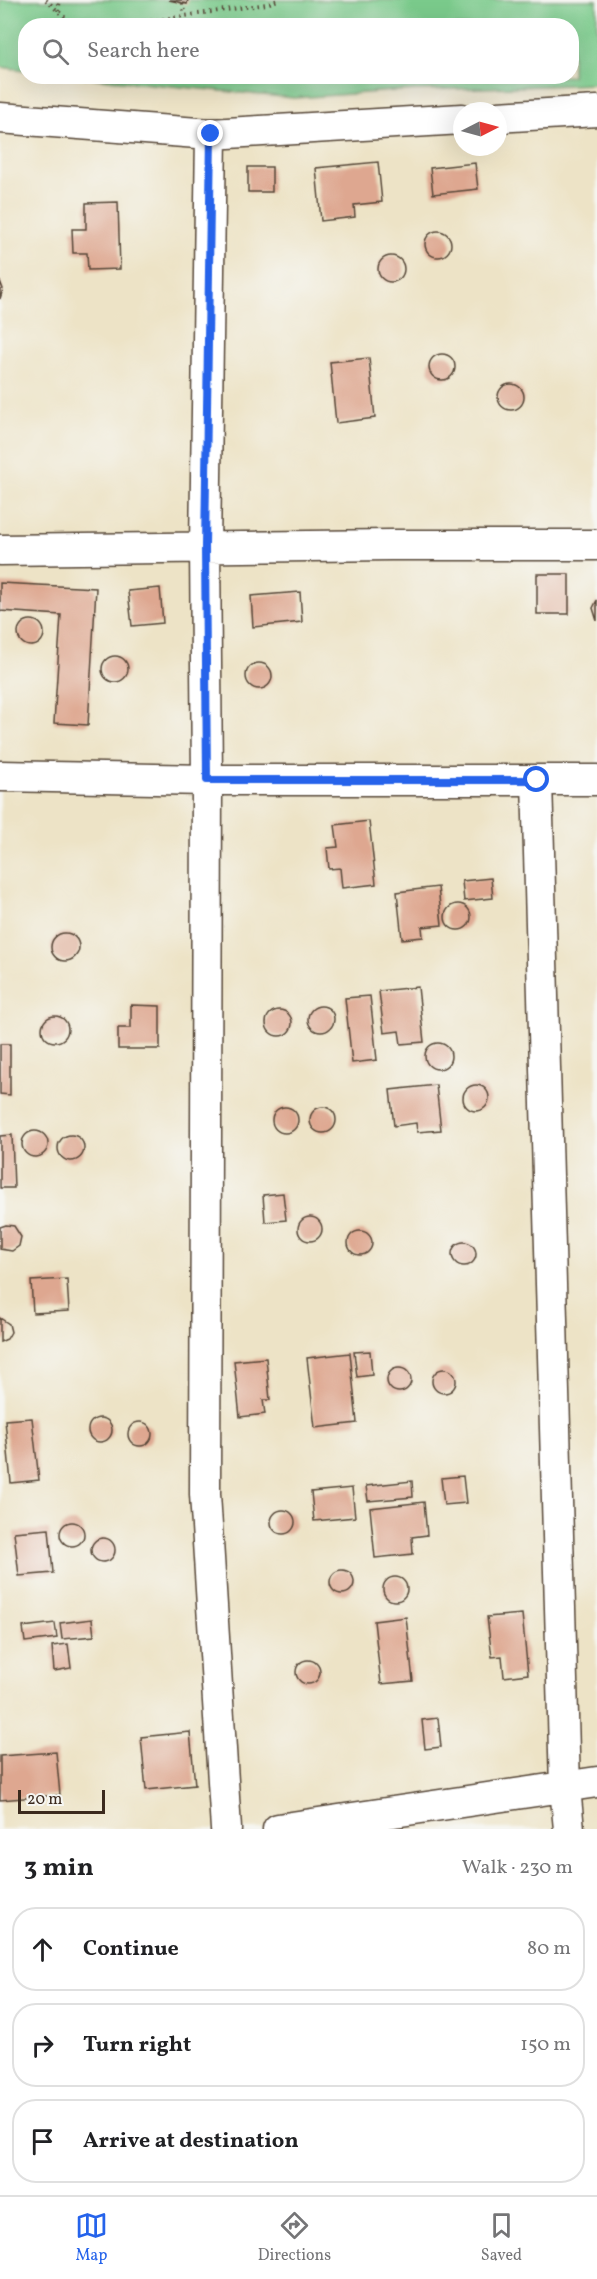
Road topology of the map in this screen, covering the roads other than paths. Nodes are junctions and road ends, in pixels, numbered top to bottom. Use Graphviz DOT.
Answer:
graph roads {
  1 [pos="597,111"];
  2 [pos="507,116"];
  3 [pos="0,118"];
  4 [pos="453,120"];
  5 [pos="211,134"];
  6 [pos="597,545"];
  7 [pos="205,547"];
  8 [pos="0,550"];
  9 [pos="0,776"];
  10 [pos="207,780"];
  11 [pos="537,780"];
  12 [pos="597,780"];
  13 [pos="597,1782"];
  14 [pos="566,1788"];
  15 [pos="226,1829"];
  16 [pos="278,1829"];
  17 [pos="569,1829"];
  1 -- 2 [label="street"];
  3 -- 5 [label="street"];
  4 -- 5 [label="street"];
  5 -- 7 [label="street"];
  6 -- 7 [label="street"];
  7 -- 8 [label="street"];
  7 -- 10 [label="street"];
  9 -- 10 [label="street"];
  10 -- 11 [label="street"];
  10 -- 15 [label="street"];
  11 -- 12 [label="street"];
  11 -- 14 [label="street"];
  13 -- 14 [label="street"];
  14 -- 16 [label="street"];
  14 -- 17 [label="street"];
}
